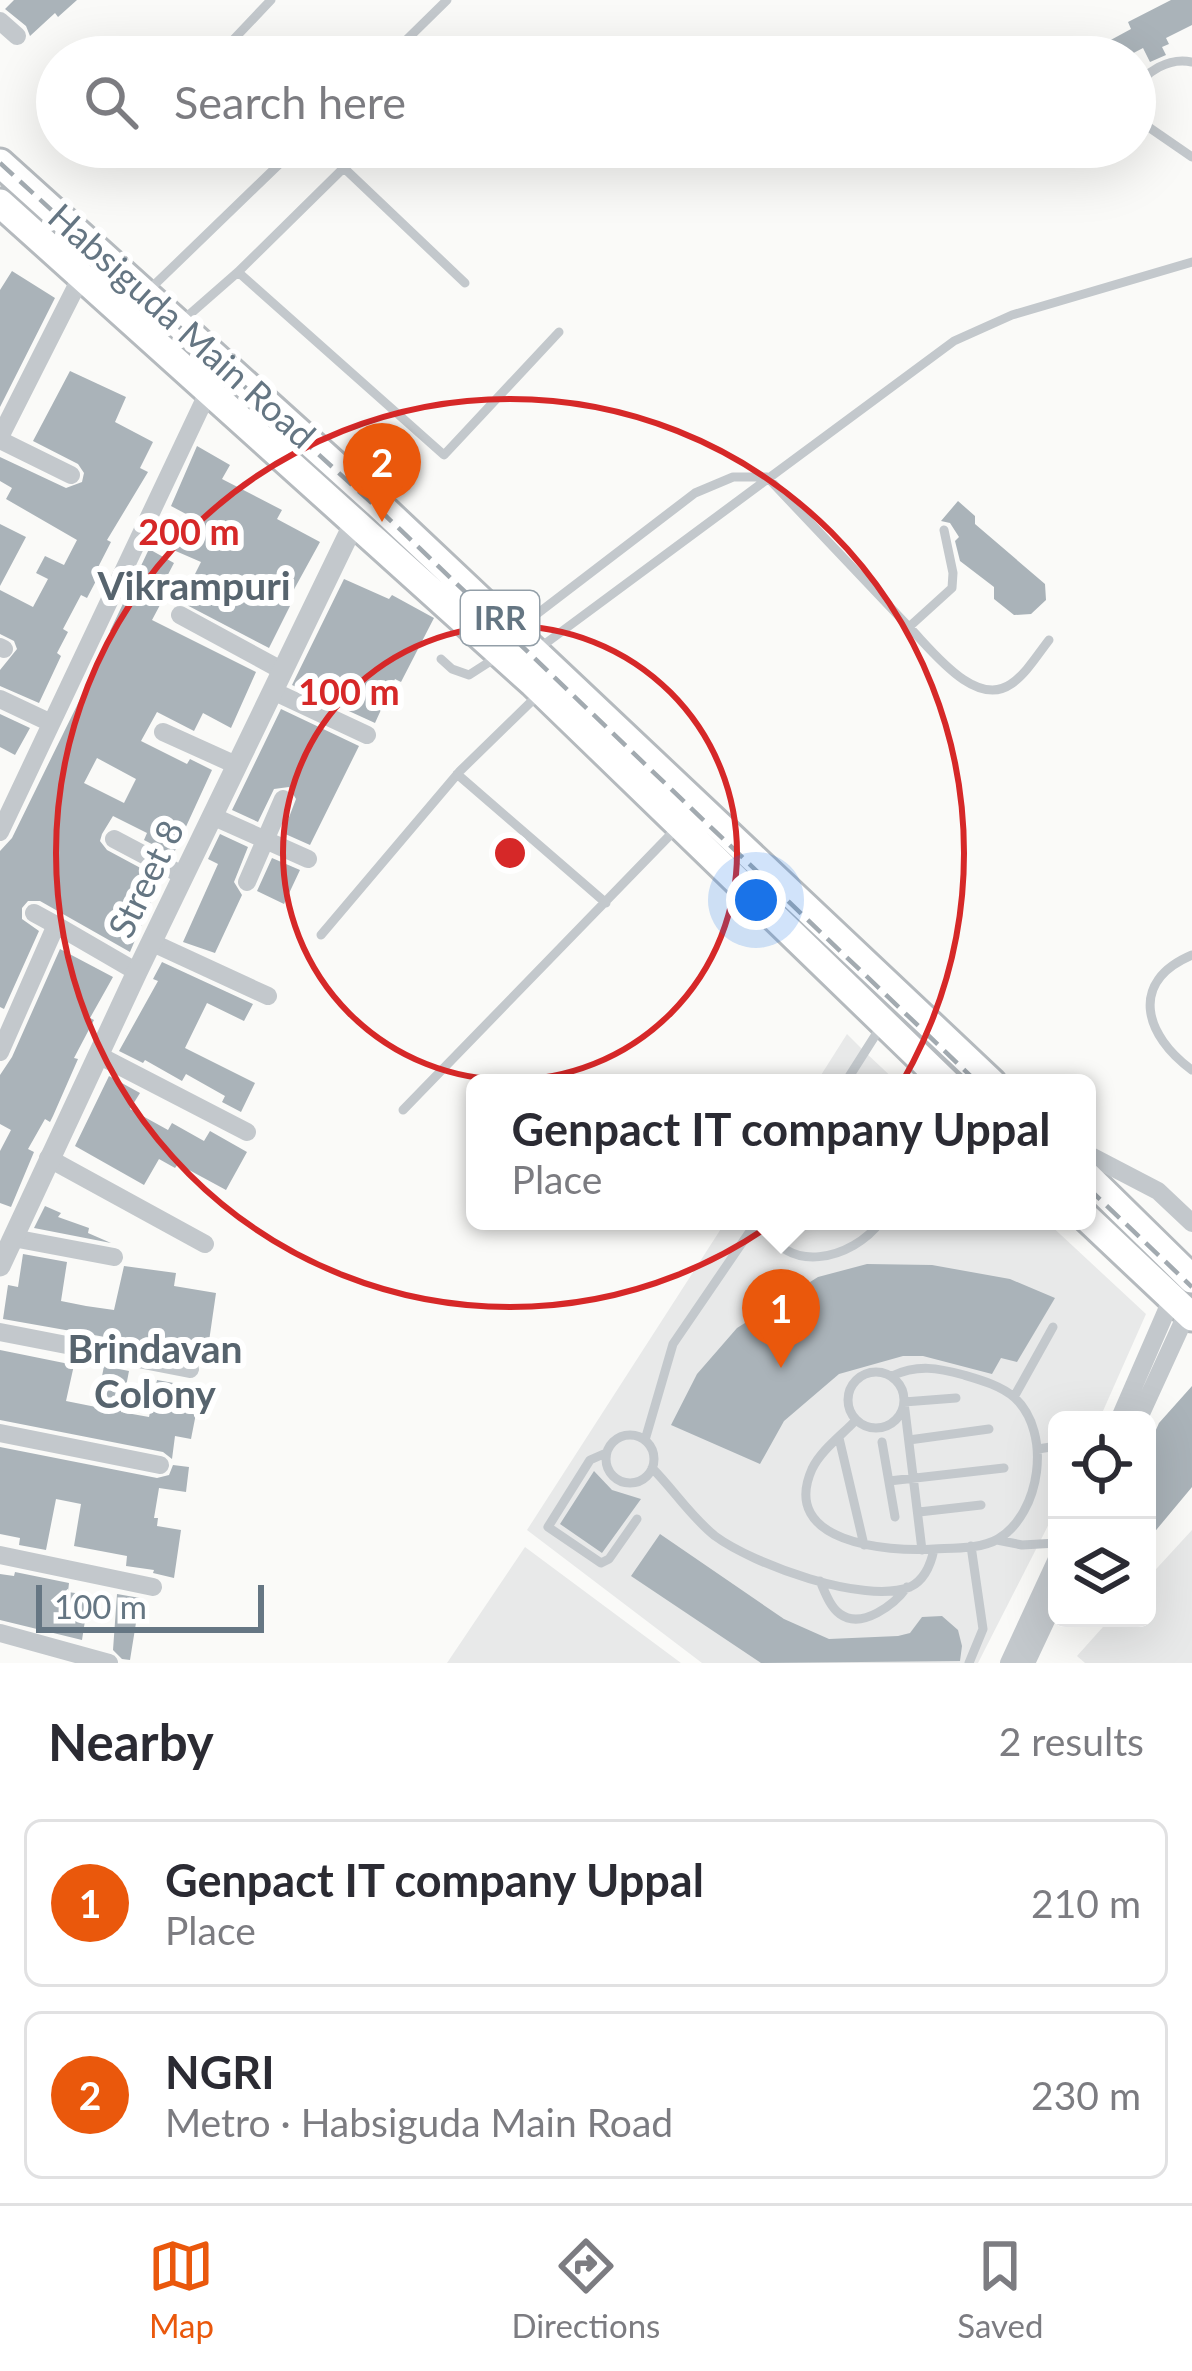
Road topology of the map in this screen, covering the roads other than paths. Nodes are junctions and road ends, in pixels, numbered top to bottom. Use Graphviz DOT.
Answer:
graph roads {
  1 [pos="271,0"];
  2 [pos="447,0"];
  3 [pos="0,21"];
  4 [pos="17,36"];
  5 [pos="237,36"];
  6 [pos="410,36"];
  7 [pos="1192,62"];
  8 [pos="1156,70"];
  9 [pos="1156,132"];
  10 [pos="1192,157"];
  11 [pos="0,164"];
  12 [pos="275,168"];
  13 [pos="344,168"];
  14 [pos="0,203"];
  15 [pos="1192,262"];
  16 [pos="238,272"];
  17 [pos="82,275"];
  18 [pos="465,283"];
  19 [pos="146,292"];
  20 [pos="180,322"];
  21 [pos="559,332"];
  22 [pos="209,390"];
  23 [pos="0,439"];
  24 [pos="71,475"];
  25 [pos="767,477"];
  26 [pos="355,521"];
  27 [pos="944,530"];
  28 [pos="180,615"];
  29 [pos="909,627"];
  30 [pos="1049,640"];
  31 [pos="517,645"];
  32 [pos="441,658"];
  33 [pos="278,681"];
  34 [pos="542,692"];
  35 [pos="0,699"];
  36 [pos="51,723"];
  37 [pos="163,732"];
  38 [pos="368,735"];
  39 [pos="236,765"];
  40 [pos="458,774"];
  41 [pos="283,799"];
  42 [pos="212,815"];
  43 [pos="679,826"];
  44 [pos="0,832"];
  45 [pos="265,838"];
  46 [pos="114,839"];
  47 [pos="308,859"];
  48 [pos="184,876"];
  49 [pos="247,882"];
  50 [pos="606,903"];
  51 [pos="34,913"];
  52 [pos="56,925"];
  53 [pos="320,935"];
  54 [pos="153,943"];
  55 [pos="1192,955"];
  56 [pos="137,972"];
  57 [pos="901,994"];
  58 [pos="268,996"];
  59 [pos="879,1019"];
  60 [pos="0,1052"];
  61 [pos="100,1056"];
  62 [pos="1192,1070"];
  63 [pos="850,1074"];
  64 [pos="937,1074"];
  65 [pos="983,1074"];
  66 [pos="403,1110"];
  67 [pos="247,1132"];
  68 [pos="48,1158"];
  69 [pos="1096,1159"];
  70 [pos="1096,1187"];
  71 [pos="1192,1223"];
  72 [pos="1096,1226"];
  73 [pos="754,1230"];
  74 [pos="767,1230"];
  75 [pos="874,1230"];
  76 [pos="13,1238"];
  77 [pos="205,1244"];
  78 [pos="114,1257"];
  79 [pos="0,1266"];
  80 [pos="1186,1302"];
  81 [pos="1053,1327"];
  82 [pos="0,1332"];
  83 [pos="190,1369"];
  84 [pos="892,1376"];
  85 [pos="1014,1397"];
  86 [pos="956,1398"];
  87 [pos="904,1402"];
  88 [pos="1124,1411"];
  89 [pos="1142,1411"];
  90 [pos="856,1420"];
  91 [pos="989,1429"];
  92 [pos="0,1433"];
  93 [pos="838,1438"];
  94 [pos="645,1440"];
  95 [pos="909,1440"];
  96 [pos="882,1442"];
  97 [pos="1048,1448"];
  98 [pos="1039,1449"];
  99 [pos="606,1453"];
  100 [pos="160,1465"];
  101 [pos="652,1468"];
  102 [pos="1004,1468"];
  103 [pos="914,1478"];
  104 [pos="889,1481"];
  105 [pos="980,1505"];
  106 [pos="919,1512"];
  107 [pos="895,1516"];
  108 [pos="637,1519"];
  109 [pos="998,1540"];
  110 [pos="864,1544"];
  111 [pos="1048,1544"];
  112 [pos="971,1546"];
  113 [pos="928,1550"];
  114 [pos="0,1555"];
  115 [pos="1048,1578"];
  116 [pos="820,1581"];
  117 [pos="153,1586"];
  118 [pos="907,1587"];
  119 [pos="1048,1616"];
  120 [pos="0,1633"];
  121 [pos="109,1663"];
  122 [pos="968,1663"];
  123 [pos="1009,1663"];
  124 [pos="1026,1663"];
  1 -- 5 [label="lane"];
  2 -- 6 [label="lane"];
  3 -- 4 [label="street"];
  7 -- 8 [label="lane"];
  9 -- 10 [label="lane"];
  11 -- 19 [label="main road, Habsiguda Main Road / IRR"];
  12 -- 19 [label="lane"];
  13 -- 16 [label="lane"];
  13 -- 18 [label="lane"];
  14 -- 17 [label="main road, Habsiguda Main Road / IRR"];
  15 -- 25 [label="lane"];
  16 -- 20 [label="lane"];
  16 -- 21 [label="lane"];
  17 -- 22 [label="main road, Habsiguda Main Road / IRR"];
  17 -- 23 [label="street"];
  19 -- 20 [label="main road, Habsiguda Main Road / IRR"];
  20 -- 31 [label="main road, Habsiguda Main Road / IRR"];
  22 -- 26 [label="main road, Habsiguda Main Road / IRR"];
  22 -- 36 [label="street"];
  23 -- 24 [label="street"];
  25 -- 29 [label="lane"];
  25 -- 31 [label="lane"];
  25 -- 31 [label="lane"];
  26 -- 31 [label="main road, Habsiguda Main Road / IRR"];
  26 -- 33 [label="street, Street 8"];
  27 -- 29 [label="lane"];
  28 -- 33 [label="street"];
  29 -- 30 [label="lane"];
  31 -- 32 [label="lane"];
  31 -- 34 [label="main road, Habsiguda Main Road / IRR"];
  31 -- 57 [label="main road, Habsiguda Main Road / IRR"];
  33 -- 38 [label="street"];
  33 -- 39 [label="street, Street 8"];
  34 -- 40 [label="lane"];
  34 -- 43 [label="main road, Habsiguda Main Road / IRR"];
  35 -- 36 [label="street"];
  36 -- 44 [label="street"];
  37 -- 39 [label="street"];
  39 -- 42 [label="street, Street 8"];
  40 -- 50 [label="lane"];
  40 -- 53 [label="lane"];
  41 -- 45 [label="street"];
  42 -- 45 [label="street"];
  42 -- 48 [label="street, Street 8"];
  43 -- 50 [label="lane"];
  43 -- 59 [label="main road, Habsiguda Main Road / IRR"];
  45 -- 47 [label="street"];
  45 -- 49 [label="street"];
  46 -- 48 [label="street"];
  48 -- 54 [label="street, Street 8"];
  50 -- 66 [label="lane"];
  51 -- 52 [label="street"];
  52 -- 56 [label="street"];
  52 -- 60 [label="street"];
  54 -- 56 [label="street, Street 8"];
  54 -- 58 [label="street"];
  55 -- 62 [label="lane"];
  56 -- 61 [label="street, Street 8"];
  57 -- 59 [label="main road"];
  57 -- 65 [label="main road, Habsiguda Main Road / IRR"];
  59 -- 63 [label="lane"];
  59 -- 64 [label="main road, Habsiguda Main Road / IRR"];
  61 -- 67 [label="street"];
  61 -- 68 [label="street, Street 8"];
  68 -- 76 [label="street, Street 8"];
  68 -- 77 [label="street"];
  69 -- 71 [label="street"];
  70 -- 80 [label="main road"];
  72 -- 80 [label="main road"];
  73 -- 94 [label="lane"];
  74 -- 75 [label="lane"];
  76 -- 78 [label="street"];
  76 -- 79 [label="street, Street 8"];
  80 -- 88 [label="street"];
  80 -- 89 [label="street"];
  81 -- 85 [label="lane"];
  82 -- 83 [label="street"];
  84 -- 85 [label="lane"];
  84 -- 87 [label="lane"];
  84 -- 90 [label="lane"];
  85 -- 98 [label="lane"];
  86 -- 87 [label="lane"];
  87 -- 90 [label="lane"];
  87 -- 95 [label="lane"];
  90 -- 93 [label="lane"];
  91 -- 95 [label="lane"];
  92 -- 100 [label="street"];
  93 -- 110 [label="lane"];
  93 -- 110 [label="lane"];
  94 -- 99 [label="lane"];
  94 -- 101 [label="lane"];
  95 -- 103 [label="lane"];
  96 -- 104 [label="lane"];
  97 -- 98 [label="lane"];
  98 -- 109 [label="lane"];
  99 -- 101 [label="lane"];
  99 -- 108 [label="lane"];
  101 -- 116 [label="lane"];
  102 -- 103 [label="lane"];
  103 -- 104 [label="lane"];
  103 -- 106 [label="lane"];
  104 -- 107 [label="lane"];
  105 -- 106 [label="lane"];
  106 -- 113 [label="lane"];
  109 -- 111 [label="lane"];
  109 -- 112 [label="lane"];
  110 -- 113 [label="lane"];
  112 -- 113 [label="lane"];
  112 -- 122 [label="lane"];
  113 -- 118 [label="lane"];
  114 -- 117 [label="street"];
  115 -- 123 [label="street"];
  116 -- 118 [label="lane"];
  116 -- 118 [label="lane"];
  119 -- 124 [label="street"];
  120 -- 121 [label="street"];
}
